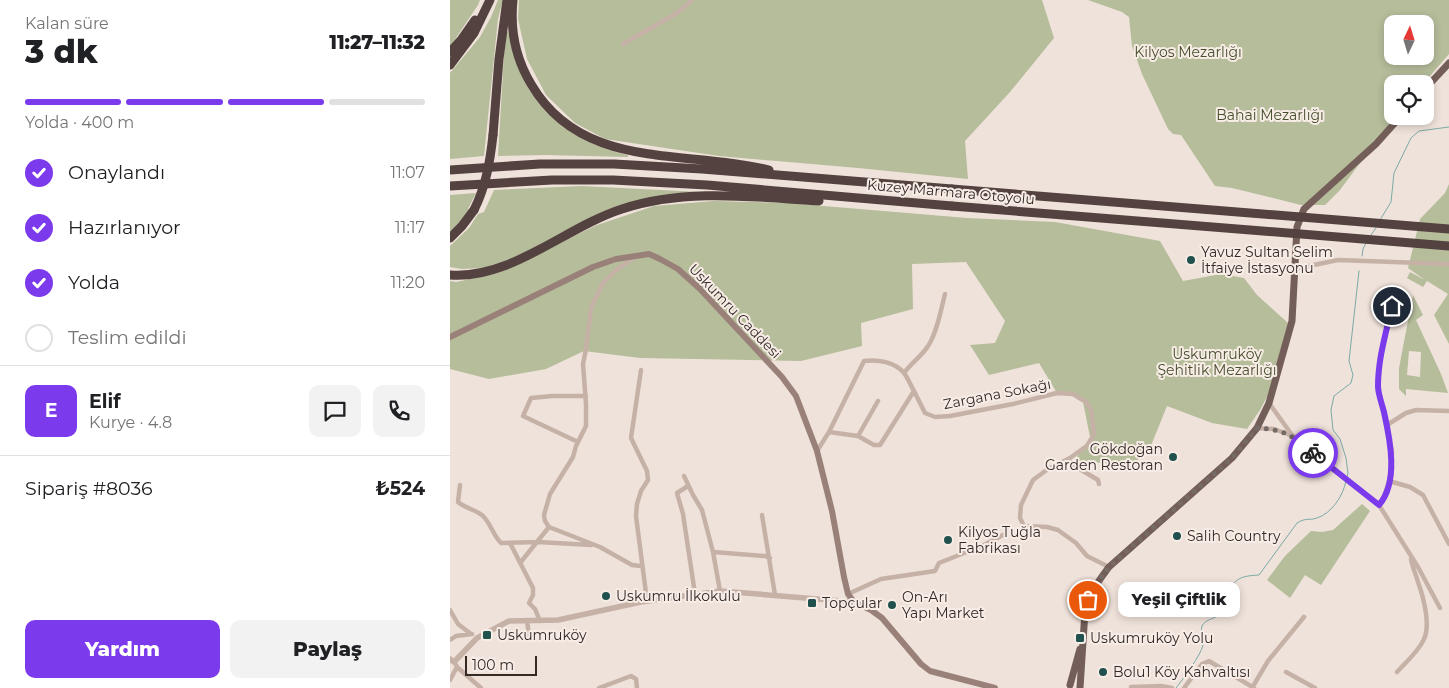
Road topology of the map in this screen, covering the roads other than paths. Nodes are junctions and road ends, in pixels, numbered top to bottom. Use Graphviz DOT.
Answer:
graph roads {
  1 [pos="486,0"];
  2 [pos="490,0"];
  3 [pos="507,0"];
  4 [pos="513,0"];
  5 [pos="692,0"];
  6 [pos="623,44"];
  7 [pos="450,52"];
  8 [pos="1449,63"];
  9 [pos="450,66"];
  10 [pos="1434,79"];
  11 [pos="1393,125"];
  12 [pos="450,170"];
  13 [pos="794,176"];
  14 [pos="450,186"];
  15 [pos="867,199"];
  16 [pos="1449,229"];
  17 [pos="450,238"];
  18 [pos="1449,246"];
  19 [pos="638,255"];
  20 [pos="1449,264"];
  21 [pos="1294,269"];
  22 [pos="450,276"];
  23 [pos="1397,288"];
  24 [pos="946,294"];
  25 [pos="450,337"];
  26 [pos="641,370"];
  27 [pos="904,373"];
  28 [pos="914,391"];
  29 [pos="586,396"];
  30 [pos="878,401"];
  31 [pos="1269,404"];
  32 [pos="1449,410"];
  33 [pos="1387,425"];
  34 [pos="1257,428"];
  35 [pos="829,432"];
  36 [pos="1292,435"];
  37 [pos="858,436"];
  38 [pos="578,442"];
  39 [pos="817,451"];
  40 [pos="1068,459"];
  41 [pos="684,476"];
  42 [pos="1389,481"];
  43 [pos="1099,484"];
  44 [pos="460,485"];
  45 [pos="688,486"];
  46 [pos="1379,505"];
  47 [pos="762,515"];
  48 [pos="549,527"];
  49 [pos="1005,534"];
  50 [pos="538,542"];
  51 [pos="510,543"];
  52 [pos="1449,544"];
  53 [pos="597,546"];
  54 [pos="713,552"];
  55 [pos="770,558"];
  56 [pos="1411,558"];
  57 [pos="520,563"];
  58 [pos="641,566"];
  59 [pos="1109,567"];
  60 [pos="720,591"];
  61 [pos="695,594"];
  62 [pos="848,594"];
  63 [pos="776,595"];
  64 [pos="646,601"];
  65 [pos="854,602"];
  66 [pos="1440,608"];
  67 [pos="450,610"];
  68 [pos="1304,617"];
  69 [pos="527,620"];
  70 [pos="540,621"];
  71 [pos="471,634"];
  72 [pos="529,636"];
  73 [pos="477,638"];
  74 [pos="450,640"];
  75 [pos="1082,647"];
  76 [pos="454,663"];
  77 [pos="1286,672"];
  78 [pos="1397,672"];
  79 [pos="450,680"];
  80 [pos="1066,687"];
  81 [pos="1131,687"];
  82 [pos="481,688"];
  83 [pos="599,688"];
  84 [pos="637,688"];
  85 [pos="995,688"];
  86 [pos="1079,688"];
  87 [pos="1172,688"];
  88 [pos="1184,688"];
  89 [pos="1253,688"];
  90 [pos="1315,688"];
  1 -- 7 [label="highway"];
  2 -- 9 [label="highway"];
  3 -- 17 [label="highway, bridge"];
  4 -- 13 [label="highway"];
  5 -- 6 [label="street"];
  8 -- 10 [label="main road"];
  11 -- 21 [label="main road"];
  12 -- 13 [label="highway, Kuzey Marmara Otoyolu"];
  13 -- 16 [label="highway, Kuzey Marmara Otoyolu, bridge"];
  14 -- 15 [label="highway, Kuzey Marmara Otoyolu"];
  15 -- 18 [label="highway, Kuzey Marmara Otoyolu, bridge"];
  15 -- 22 [label="highway"];
  19 -- 25 [label="main road, Uskumru Caddesi"];
  19 -- 29 [label="street"];
  19 -- 39 [label="main road, Uskumru Caddesi"];
  20 -- 21 [label="street"];
  21 -- 31 [label="main road"];
  23 -- 33 [label="street"];
  24 -- 27 [label="street"];
  26 -- 58 [label="street"];
  27 -- 28 [label="street, Zargana Sokağı"];
  27 -- 35 [label="street"];
  28 -- 37 [label="street"];
  28 -- 40 [label="street, Zargana Sokağı"];
  29 -- 38 [label="street"];
  29 -- 38 [label="street"];
  30 -- 37 [label="street"];
  31 -- 34 [label="main road"];
  31 -- 36 [label="street"];
  32 -- 33 [label="street"];
  33 -- 42 [label="street"];
  34 -- 36 [label="street"];
  34 -- 59 [label="main road"];
  35 -- 37 [label="street"];
  35 -- 39 [label="street"];
  36 -- 46 [label="street"];
  38 -- 48 [label="street"];
  39 -- 62 [label="main road, Uskumru Caddesi"];
  40 -- 43 [label="street"];
  40 -- 59 [label="street, Zargana Sokağı"];
  41 -- 45 [label="street"];
  42 -- 46 [label="street"];
  42 -- 52 [label="street"];
  44 -- 51 [label="street"];
  45 -- 54 [label="street"];
  45 -- 61 [label="street"];
  46 -- 56 [label="street"];
  47 -- 55 [label="street"];
  48 -- 50 [label="street"];
  48 -- 53 [label="street"];
  49 -- 62 [label="street"];
  50 -- 51 [label="street"];
  50 -- 53 [label="street"];
  50 -- 57 [label="street"];
  51 -- 57 [label="street"];
  53 -- 58 [label="street"];
  54 -- 55 [label="street"];
  54 -- 60 [label="street"];
  55 -- 63 [label="street"];
  56 -- 66 [label="street"];
  56 -- 78 [label="street"];
  57 -- 70 [label="street"];
  58 -- 64 [label="street"];
  59 -- 75 [label="main road"];
  60 -- 61 [label="street"];
  60 -- 63 [label="street"];
  61 -- 64 [label="street"];
  62 -- 65 [label="main road, Uskumru Caddesi"];
  63 -- 65 [label="street"];
  64 -- 70 [label="street"];
  65 -- 85 [label="main road"];
  67 -- 71 [label="street"];
  68 -- 89 [label="street"];
  69 -- 70 [label="street"];
  69 -- 72 [label="street"];
  69 -- 73 [label="street"];
  71 -- 73 [label="street"];
  71 -- 74 [label="street"];
  73 -- 76 [label="street"];
  75 -- 80 [label="main road"];
  75 -- 86 [label="main road"];
  76 -- 79 [label="street"];
  76 -- 82 [label="street"];
  77 -- 90 [label="street"];
  80 -- 86 [label="main road"];
  81 -- 87 [label="street"];
  83 -- 84 [label="street"];
  88 -- 89 [label="street"];
}
